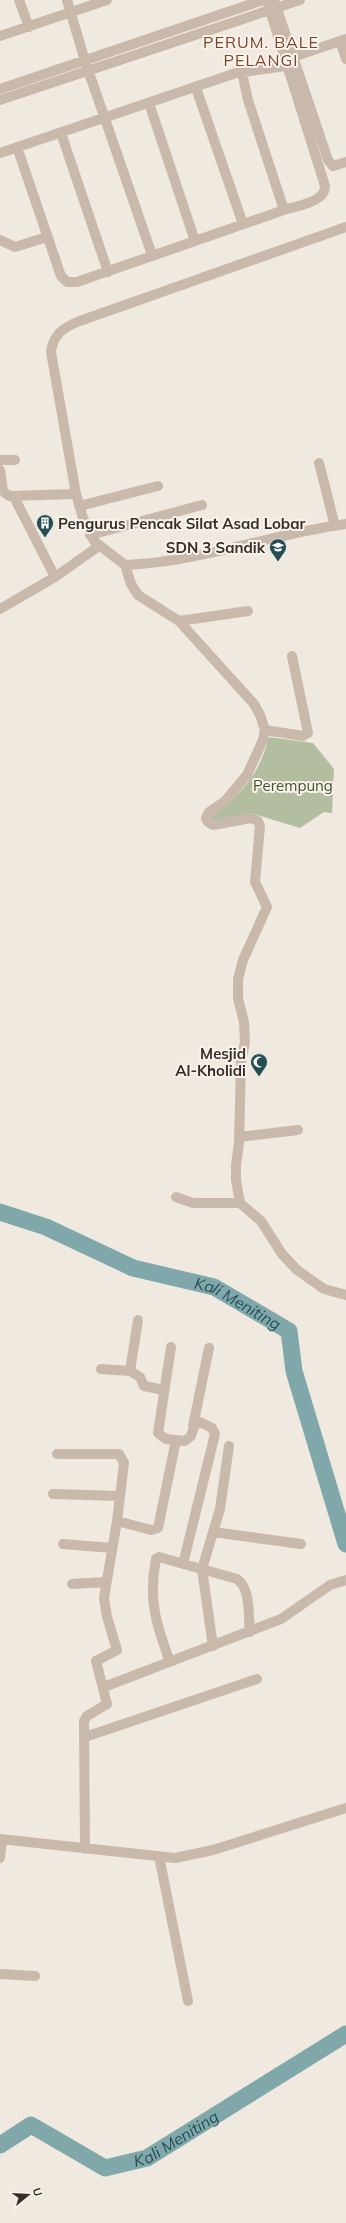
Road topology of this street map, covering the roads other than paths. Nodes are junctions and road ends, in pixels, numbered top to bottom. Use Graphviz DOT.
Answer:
graph roads {
  1 [pos="19,0"];
  2 [pos="67,0"];
  3 [pos="107,0"];
  4 [pos="263,0"];
  5 [pos="267,0"];
  6 [pos="300,0"];
  7 [pos="273,6"];
  8 [pos="72,12"];
  9 [pos="29,27"];
  10 [pos="0,36"];
  11 [pos="343,40"];
  12 [pos="293,57"];
  13 [pos="346,59"];
  14 [pos="84,61"];
  15 [pos="286,66"];
  16 [pos="88,72"];
  17 [pos="242,73"];
  18 [pos="196,88"];
  19 [pos="0,89"];
  20 [pos="0,100"];
  21 [pos="149,103"];
  22 [pos="104,118"];
  23 [pos="61,133"];
  24 [pos="17,148"];
  25 [pos="0,153"];
  26 [pos="346,162"];
  27 [pos="284,210"];
  28 [pos="243,224"];
  29 [pos="346,227"];
  30 [pos="47,237"];
  31 [pos="0,240"];
  32 [pos="195,241"];
  33 [pos="152,255"];
  34 [pos="108,272"];
  35 [pos="0,460"];
  36 [pos="15,460"];
  37 [pos="319,463"];
  38 [pos="0,470"];
  39 [pos="158,486"];
  40 [pos="2,494"];
  41 [pos="76,494"];
  42 [pos="14,497"];
  43 [pos="202,505"];
  44 [pos="80,506"];
  45 [pos="346,524"];
  46 [pos="335,526"];
  47 [pos="90,535"];
  48 [pos="99,546"];
  49 [pos="125,565"];
  50 [pos="55,577"];
  51 [pos="0,609"];
  52 [pos="248,611"];
  53 [pos="179,621"];
  54 [pos="292,656"];
  55 [pos="265,730"];
  56 [pos="298,1130"];
  57 [pos="239,1137"];
  58 [pos="176,1198"];
  59 [pos="240,1203"];
  60 [pos="346,1295"];
  61 [pos="138,1320"];
  62 [pos="171,1347"];
  63 [pos="209,1348"];
  64 [pos="102,1369"];
  65 [pos="130,1371"];
  66 [pos="164,1390"];
  67 [pos="193,1426"];
  68 [pos="176,1440"];
  69 [pos="229,1446"];
  70 [pos="57,1454"];
  71 [pos="52,1494"];
  72 [pos="120,1496"];
  73 [pos="117,1521"];
  74 [pos="213,1532"];
  75 [pos="63,1544"];
  76 [pos="301,1544"];
  77 [pos="112,1548"];
  78 [pos="183,1564"];
  79 [pos="202,1569"];
  80 [pos="346,1580"];
  81 [pos="105,1582"];
  82 [pos="72,1584"];
  83 [pos="250,1632"];
  84 [pos="213,1646"];
  85 [pos="170,1662"];
  86 [pos="257,1679"];
  87 [pos="104,1687"];
  88 [pos="85,1737"];
  89 [pos="346,1808"];
  90 [pos="1,1840"];
  91 [pos="85,1849"];
  92 [pos="159,1856"];
  93 [pos="0,1858"];
  94 [pos="0,1974"];
  95 [pos="35,1976"];
  96 [pos="188,2001"];
  1 -- 9 [label="street"];
  2 -- 8 [label="street"];
  3 -- 8 [label="street"];
  4 -- 14 [label="street"];
  5 -- 7 [label="street"];
  6 -- 7 [label="street"];
  7 -- 12 [label="street"];
  7 -- 15 [label="street"];
  7 -- 16 [label="street"];
  8 -- 9 [label="street"];
  8 -- 14 [label="street"];
  9 -- 10 [label="street"];
  11 -- 12 [label="street"];
  11 -- 13 [label="street"];
  12 -- 26 [label="street"];
  14 -- 16 [label="street"];
  14 -- 19 [label="street"];
  15 -- 17 [label="street"];
  15 -- 27 [label="street"];
  16 -- 20 [label="street"];
  16 -- 22 [label="street"];
  17 -- 18 [label="street"];
  17 -- 27 [label="street"];
  18 -- 21 [label="street"];
  18 -- 28 [label="street"];
  21 -- 22 [label="street"];
  21 -- 32 [label="street"];
  22 -- 23 [label="street"];
  22 -- 33 [label="street"];
  23 -- 24 [label="street"];
  23 -- 34 [label="street"];
  24 -- 25 [label="street"];
  24 -- 30 [label="street"];
  27 -- 28 [label="street"];
  28 -- 32 [label="street"];
  29 -- 41 [label="street"];
  30 -- 31 [label="street"];
  30 -- 34 [label="street"];
  32 -- 33 [label="street"];
  33 -- 34 [label="street"];
  35 -- 36 [label="street"];
  37 -- 46 [label="street"];
  38 -- 40 [label="street"];
  39 -- 44 [label="street"];
  40 -- 42 [label="street"];
  41 -- 42 [label="street"];
  41 -- 44 [label="street"];
  42 -- 50 [label="street"];
  43 -- 47 [label="street"];
  44 -- 47 [label="street"];
  45 -- 46 [label="street"];
  46 -- 49 [label="street"];
  47 -- 48 [label="street"];
  48 -- 49 [label="street"];
  48 -- 50 [label="street"];
  49 -- 53 [label="street"];
  50 -- 51 [label="street"];
  52 -- 53 [label="street"];
  53 -- 55 [label="street"];
  54 -- 55 [label="street"];
  55 -- 57 [label="street"];
  56 -- 57 [label="street"];
  57 -- 59 [label="street"];
  58 -- 59 [label="street"];
  59 -- 60 [label="street"];
  61 -- 65 [label="street"];
  62 -- 66 [label="street"];
  63 -- 67 [label="street"];
  64 -- 65 [label="street"];
  65 -- 66 [label="street"];
  66 -- 68 [label="street"];
  67 -- 68 [label="street"];
  67 -- 78 [label="street"];
  68 -- 73 [label="street"];
  69 -- 74 [label="street"];
  70 -- 72 [label="street"];
  71 -- 72 [label="street"];
  72 -- 73 [label="street"];
  73 -- 77 [label="street"];
  74 -- 76 [label="street"];
  74 -- 79 [label="street"];
  75 -- 77 [label="street"];
  77 -- 81 [label="street"];
  78 -- 79 [label="street"];
  78 -- 85 [label="street"];
  79 -- 83 [label="street"];
  79 -- 84 [label="street"];
  80 -- 83 [label="street"];
  81 -- 82 [label="street"];
  81 -- 87 [label="street"];
  83 -- 84 [label="street"];
  84 -- 85 [label="street"];
  85 -- 87 [label="street"];
  86 -- 88 [label="street"];
  87 -- 88 [label="street"];
  88 -- 91 [label="street"];
  89 -- 92 [label="street"];
  90 -- 91 [label="street"];
  90 -- 93 [label="street"];
  91 -- 92 [label="street"];
  92 -- 96 [label="street"];
  94 -- 95 [label="street"];
}
